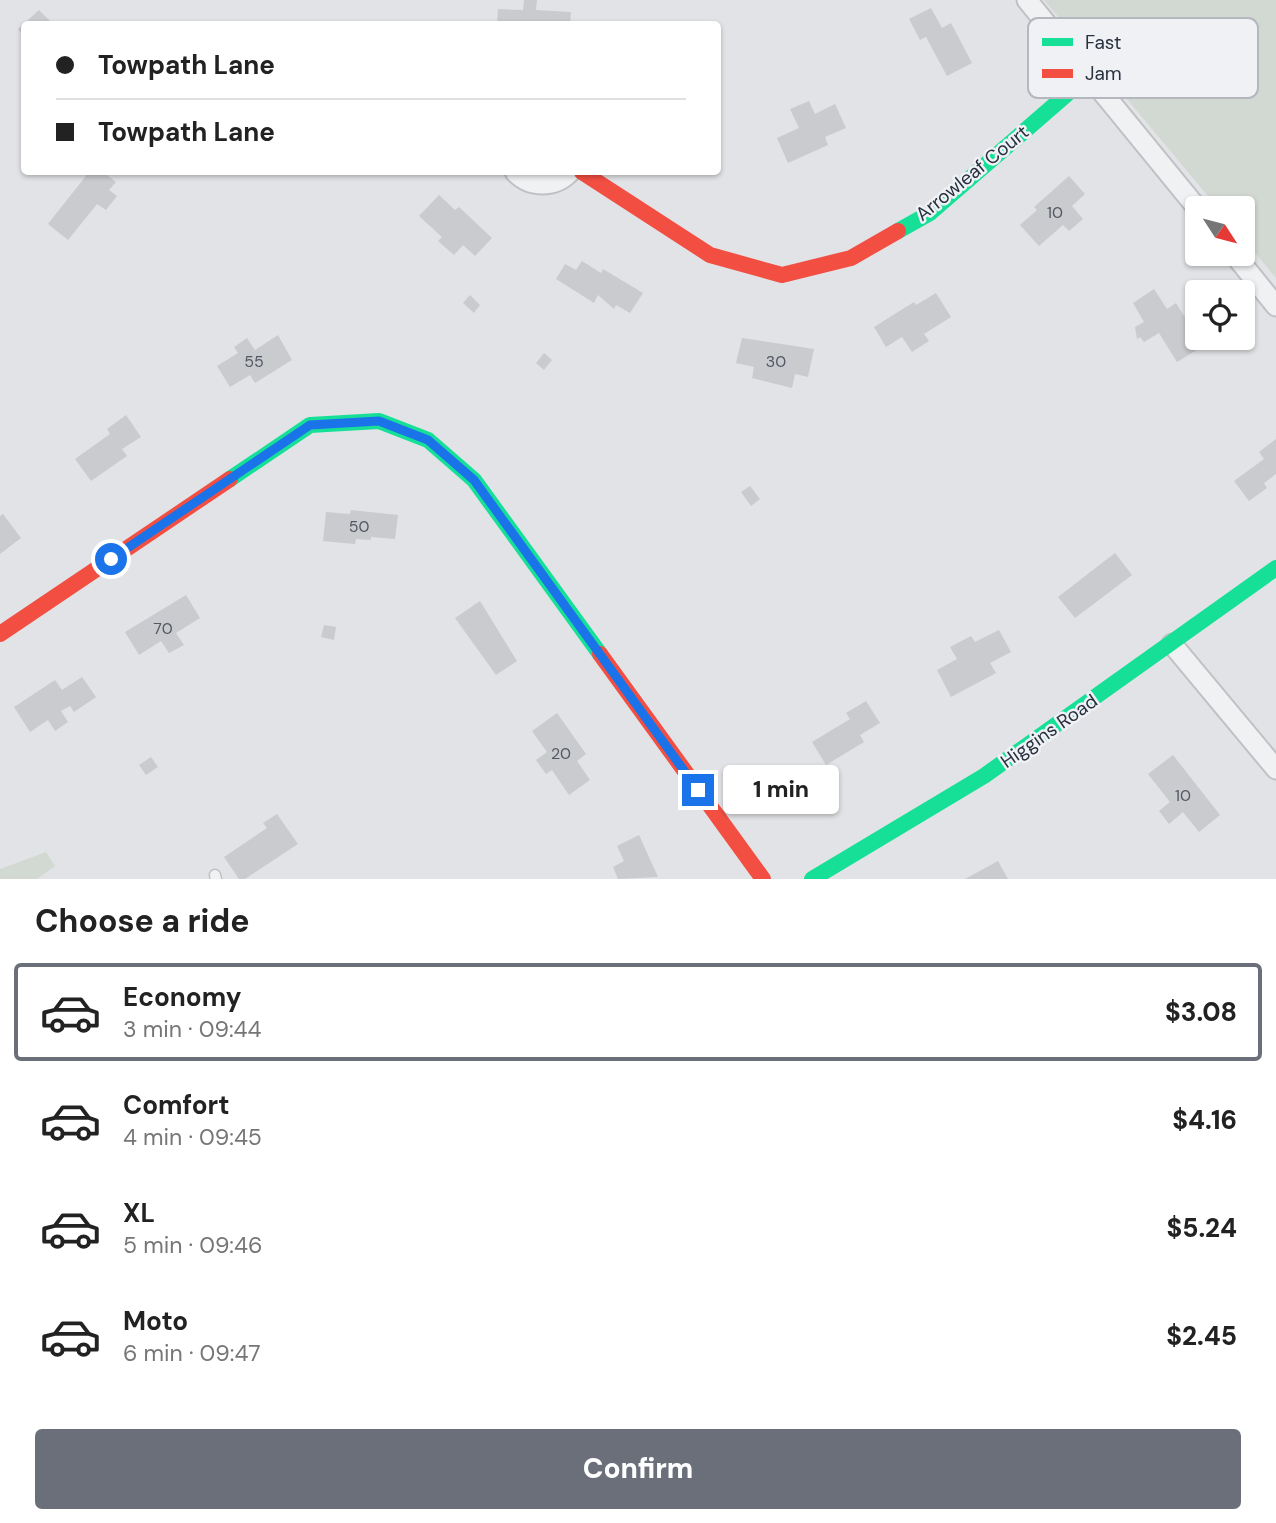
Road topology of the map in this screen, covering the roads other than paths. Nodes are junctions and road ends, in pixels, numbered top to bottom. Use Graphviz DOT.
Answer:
graph roads {
  1 [pos="1027,0"];
  2 [pos="1042,18"];
  3 [pos="1062,98"];
  4 [pos="1108,98"];
  5 [pos="520,175"];
  6 [pos="566,175"];
  7 [pos="588,175"];
  8 [pos="1187,196"];
  9 [pos="1244,266"];
  10 [pos="1276,306"];
  11 [pos="1276,568"];
  12 [pos="0,634"];
  13 [pos="1172,644"];
  14 [pos="1276,769"];
  15 [pos="763,879"];
  16 [pos="812,879"];
  1 -- 2 [label="street"];
  3 -- 7 [label="street, Arrowleaf Court"];
  4 -- 8 [label="street"];
  5 -- 6 [label="street"];
  9 -- 10 [label="street"];
  11 -- 13 [label="street, Higgins Road"];
  12 -- 15 [label="street"];
  13 -- 14 [label="street"];
  13 -- 16 [label="street, Higgins Road"];
}
